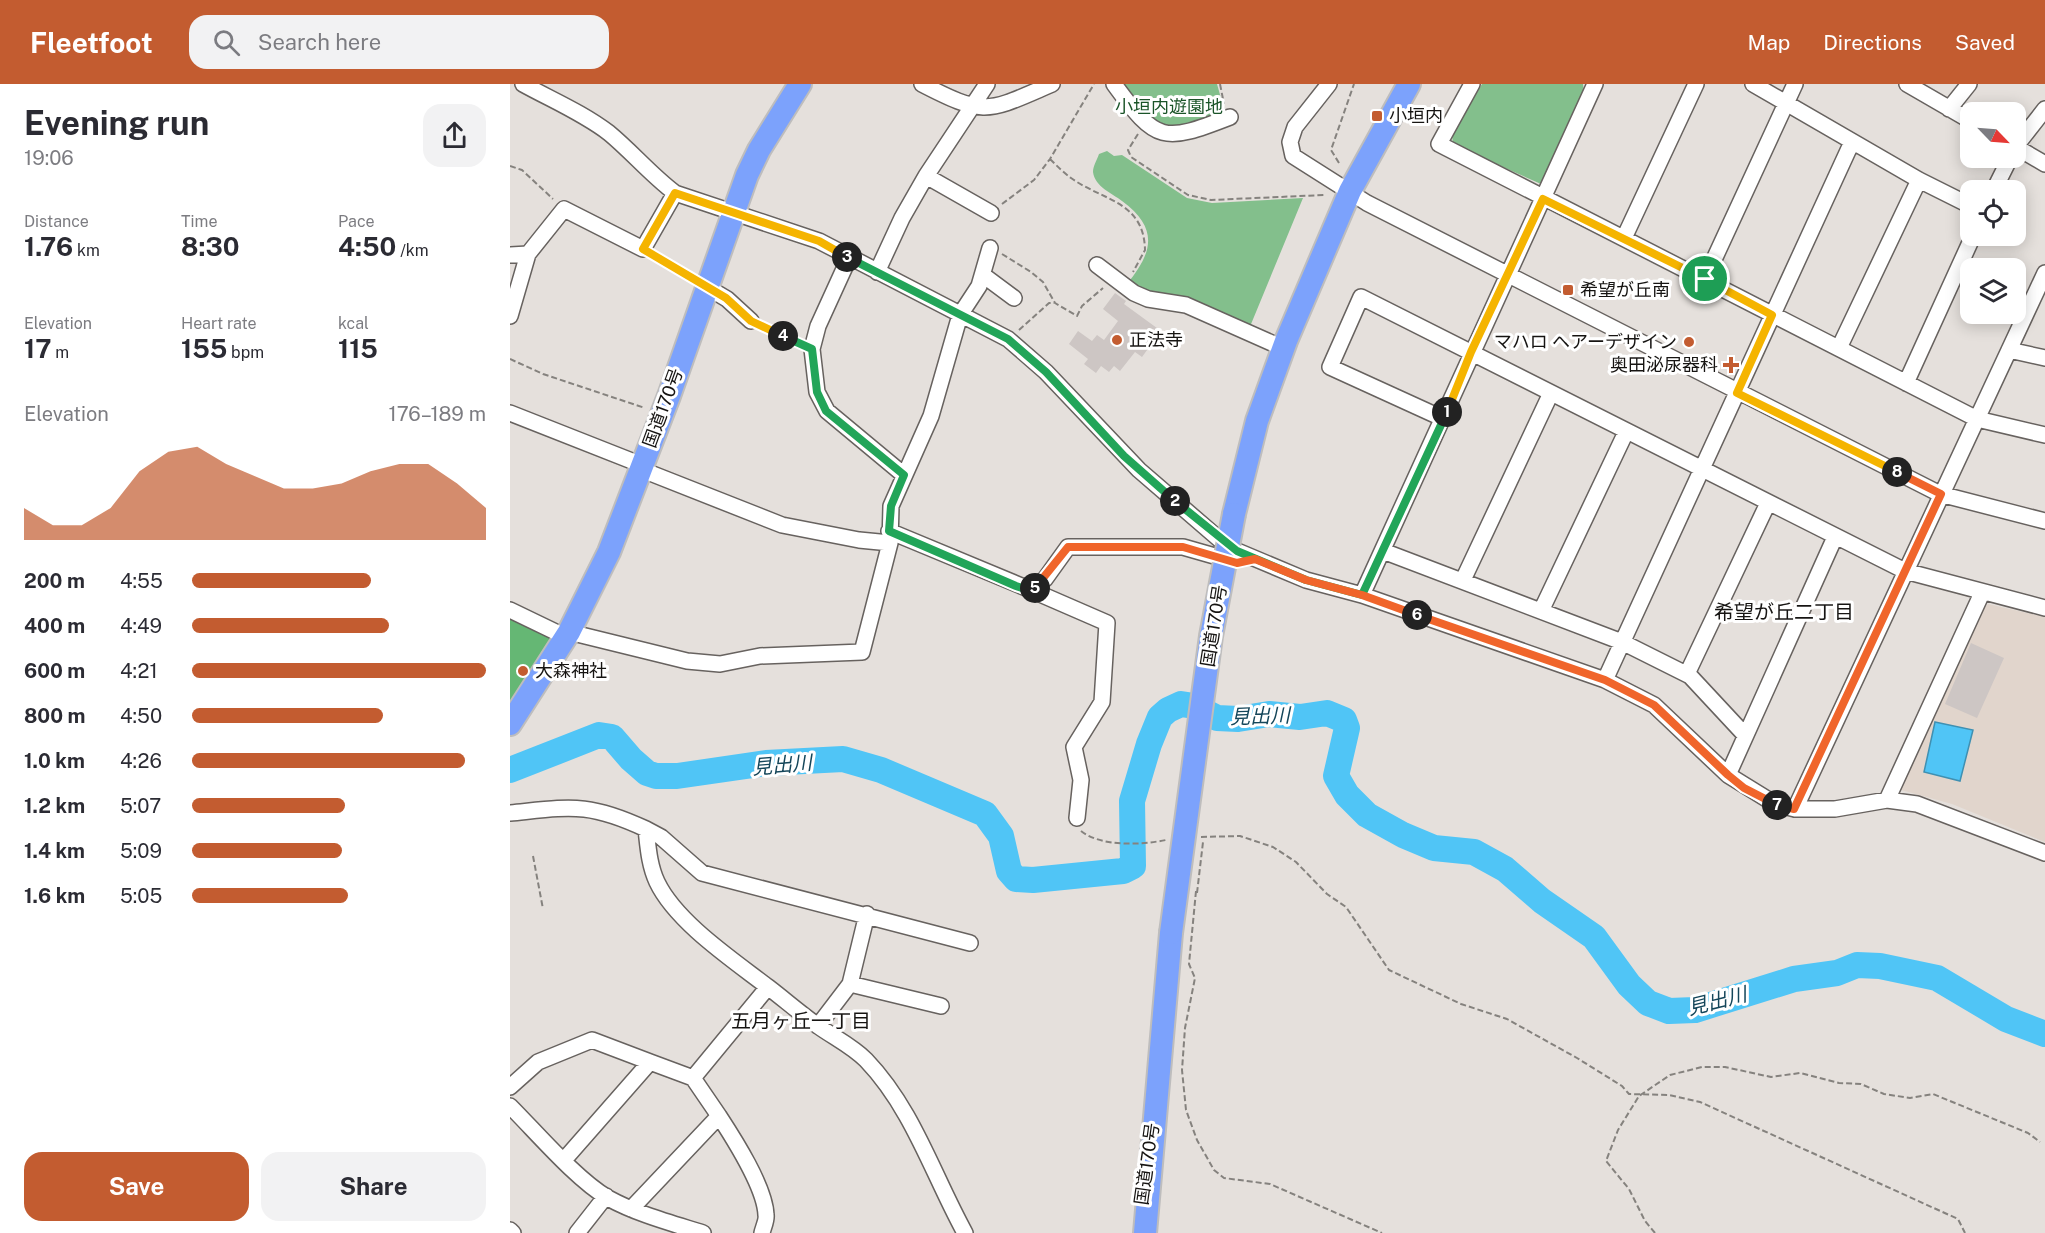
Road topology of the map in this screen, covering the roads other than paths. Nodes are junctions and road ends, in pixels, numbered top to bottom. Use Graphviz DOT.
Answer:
graph roads {
  1 [pos="523,84"];
  2 [pos="800,84"];
  3 [pos="922,84"];
  4 [pos="987,84"];
  5 [pos="1052,84"];
  6 [pos="1114,84"];
  7 [pos="1329,84"];
  8 [pos="1409,84"];
  9 [pos="1472,84"];
  10 [pos="1595,84"];
  11 [pos="1696,84"];
  12 [pos="1753,84"];
  13 [pos="1795,84"];
  14 [pos="1907,84"];
  15 [pos="1969,84"];
  16 [pos="1786,102"];
  17 [pos="973,107"];
  18 [pos="1949,109"];
  19 [pos="2045,109"];
  20 [pos="1960,115"];
  21 [pos="1230,117"];
  22 [pos="2026,133"];
  23 [pos="1852,142"];
  24 [pos="2026,152"];
  25 [pos="2045,164"];
  26 [pos="926,176"];
  27 [pos="1919,180"];
  28 [pos="1350,191"];
  29 [pos="675,193"];
  30 [pos="1543,199"];
  31 [pos="1960,200"];
  32 [pos="732,212"];
  33 [pos="991,213"];
  34 [pos="1624,238"];
  35 [pos="1968,246"];
  36 [pos="990,248"];
  37 [pos="528,254"];
  38 [pos="510,255"];
  39 [pos="849,258"];
  40 [pos="1097,266"];
  41 [pos="877,272"];
  42 [pos="2045,273"];
  43 [pos="983,276"];
  44 [pos="1507,276"];
  45 [pos="1705,279"];
  46 [pos="705,286"];
  47 [pos="1014,298"];
  48 [pos="960,315"];
  49 [pos="1772,315"];
  50 [pos="510,316"];
  51 [pos="751,321"];
  52 [pos="1283,348"];
  53 [pos="1839,348"];
  54 [pos="2009,350"];
  55 [pos="1471,352"];
  56 [pos="2045,358"];
  57 [pos="1906,382"];
  58 [pos="1551,393"];
  59 [pos="1737,393"];
  60 [pos="510,413"];
  61 [pos="1444,419"];
  62 [pos="1977,419"];
  63 [pos="1626,432"];
  64 [pos="2045,435"];
  65 [pos="641,467"];
  66 [pos="1701,470"];
  67 [pos="904,475"];
  68 [pos="1941,494"];
  69 [pos="1768,503"];
  70 [pos="2045,521"];
  71 [pos="889,537"];
  72 [pos="1835,537"];
  73 [pos="1383,551"];
  74 [pos="1255,559"];
  75 [pos="1905,571"];
  76 [pos="1463,580"];
  77 [pos="1031,591"];
  78 [pos="1982,593"];
  79 [pos="1362,595"];
  80 [pos="2045,608"];
  81 [pos="510,610"];
  82 [pos="1541,611"];
  83 [pos="568,634"];
  84 [pos="1622,642"];
  85 [pos="1687,674"];
  86 [pos="1605,680"];
  87 [pos="510,724"];
  88 [pos="1744,734"];
  89 [pos="1728,775"];
  90 [pos="1887,800"];
  91 [pos="1794,809"];
  92 [pos="510,813"];
  93 [pos="1077,818"];
  94 [pos="646,829"];
  95 [pos="2045,853"];
  96 [pos="867,914"];
  97 [pos="970,943"];
  98 [pos="850,984"];
  99 [pos="768,987"];
  100 [pos="941,1006"];
  101 [pos="818,1026"];
  102 [pos="650,1062"];
  103 [pos="693,1078"];
  104 [pos="510,1087"];
  105 [pos="1156,1095"];
  106 [pos="510,1106"];
  107 [pos="719,1116"];
  108 [pos="564,1160"];
  109 [pos="606,1196"];
  110 [pos="631,1209"];
  111 [pos="577,1233"];
  112 [pos="703,1233"];
  113 [pos="762,1233"];
  114 [pos="965,1233"];
  115 [pos="1137,1233"];
  116 [pos="1145,1233"];
  1 -- 29 [label="street"];
  2 -- 32 [label="highway, 国道170号"];
  3 -- 17 [label="street"];
  4 -- 17 [label="street"];
  5 -- 17 [label="street"];
  6 -- 21 [label="street"];
  7 -- 28 [label="street"];
  8 -- 28 [label="highway, 国道170号"];
  9 -- 30 [label="street"];
  10 -- 30 [label="street"];
  11 -- 34 [label="street"];
  12 -- 16 [label="street"];
  13 -- 16 [label="street"];
  14 -- 18 [label="street"];
  15 -- 18 [label="street"];
  16 -- 23 [label="street"];
  16 -- 45 [label="street"];
  17 -- 26 [label="street"];
  18 -- 20 [label="street"];
  19 -- 22 [label="street"];
  23 -- 27 [label="street"];
  23 -- 49 [label="street"];
  24 -- 25 [label="street"];
  26 -- 33 [label="street"];
  26 -- 41 [label="street"];
  27 -- 31 [label="street"];
  27 -- 53 [label="street"];
  28 -- 44 [label="street"];
  28 -- 52 [label="highway, 国道170号"];
  29 -- 32 [label="street"];
  29 -- 37 [label="street"];
  30 -- 34 [label="street"];
  30 -- 44 [label="street"];
  32 -- 39 [label="street"];
  32 -- 46 [label="highway, 国道170号"];
  34 -- 45 [label="street"];
  35 -- 57 [label="street"];
  36 -- 43 [label="street"];
  37 -- 38 [label="street"];
  37 -- 50 [label="street"];
  39 -- 41 [label="street"];
  39 -- 67 [label="street"];
  40 -- 52 [label="street"];
  41 -- 48 [label="street"];
  42 -- 54 [label="street"];
  43 -- 47 [label="street"];
  43 -- 48 [label="street"];
  44 -- 55 [label="street"];
  44 -- 59 [label="street"];
  45 -- 49 [label="street"];
  46 -- 51 [label="street"];
  46 -- 65 [label="highway, 国道170号"];
  48 -- 67 [label="street"];
  48 -- 74 [label="street"];
  49 -- 53 [label="street"];
  49 -- 59 [label="street"];
  52 -- 105 [label="highway, 国道170号, bridge"];
  53 -- 57 [label="street"];
  54 -- 56 [label="street"];
  54 -- 62 [label="street"];
  55 -- 58 [label="street"];
  55 -- 61 [label="street"];
  55 -- 61 [label="street"];
  57 -- 62 [label="street"];
  58 -- 63 [label="street"];
  58 -- 76 [label="street"];
  59 -- 66 [label="street"];
  59 -- 68 [label="street"];
  60 -- 65 [label="street"];
  61 -- 73 [label="street"];
  62 -- 64 [label="street"];
  62 -- 68 [label="street"];
  63 -- 66 [label="street"];
  63 -- 82 [label="street"];
  65 -- 71 [label="street"];
  65 -- 83 [label="highway, 国道170号"];
  66 -- 69 [label="street"];
  66 -- 84 [label="street"];
  67 -- 71 [label="street"];
  68 -- 70 [label="street"];
  68 -- 75 [label="street"];
  69 -- 72 [label="street"];
  69 -- 85 [label="street"];
  71 -- 77 [label="street"];
  71 -- 83 [label="street"];
  72 -- 75 [label="street"];
  72 -- 88 [label="street"];
  73 -- 76 [label="street"];
  73 -- 79 [label="street"];
  74 -- 77 [label="street"];
  74 -- 79 [label="street"];
  75 -- 78 [label="street"];
  75 -- 91 [label="street"];
  76 -- 82 [label="street"];
  77 -- 93 [label="street"];
  78 -- 80 [label="street"];
  78 -- 90 [label="street"];
  79 -- 86 [label="street"];
  81 -- 83 [label="street"];
  82 -- 84 [label="street"];
  83 -- 87 [label="highway, 国道170号"];
  84 -- 85 [label="street"];
  84 -- 86 [label="street"];
  85 -- 88 [label="street"];
  86 -- 89 [label="street"];
  88 -- 89 [label="street"];
  89 -- 91 [label="street"];
  90 -- 91 [label="street"];
  90 -- 95 [label="street"];
  92 -- 94 [label="street"];
  94 -- 96 [label="street"];
  94 -- 99 [label="street"];
  96 -- 97 [label="street"];
  96 -- 98 [label="street"];
  98 -- 100 [label="street"];
  98 -- 101 [label="street"];
  99 -- 101 [label="street"];
  99 -- 103 [label="street"];
  101 -- 114 [label="street"];
  102 -- 103 [label="street"];
  102 -- 104 [label="street"];
  102 -- 108 [label="street"];
  103 -- 107 [label="street"];
  105 -- 115 [label="highway, 国道170号"];
  105 -- 116 [label="highway, 国道170号"];
  106 -- 108 [label="street"];
  107 -- 110 [label="street"];
  107 -- 113 [label="street"];
  108 -- 109 [label="street"];
  109 -- 110 [label="street"];
  109 -- 111 [label="street"];
  110 -- 112 [label="street"];
}
